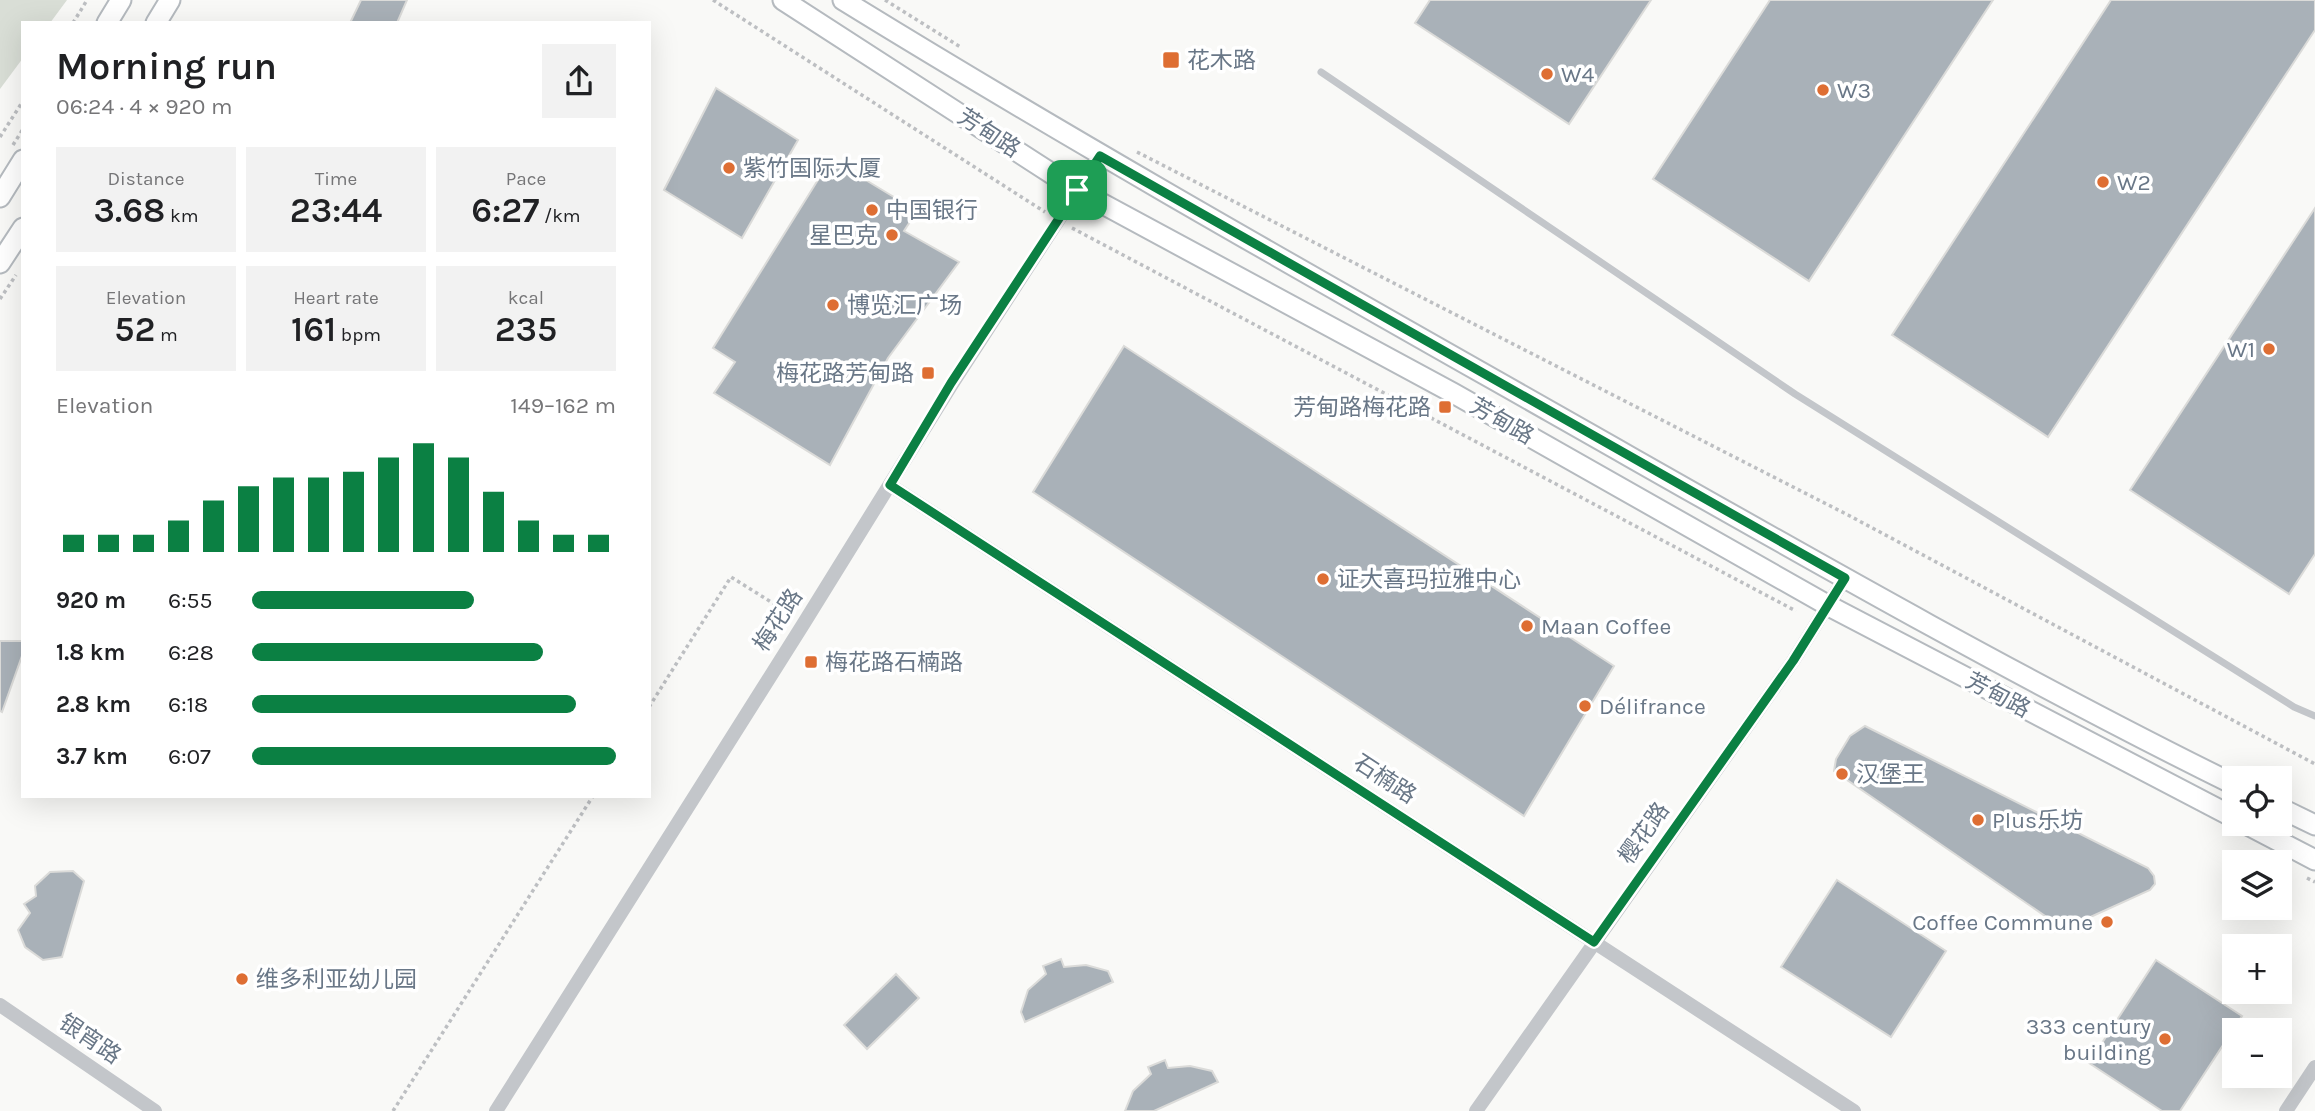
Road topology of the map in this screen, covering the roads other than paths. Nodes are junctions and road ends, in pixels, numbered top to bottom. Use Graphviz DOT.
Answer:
graph roads {
  1 [pos="121,0"];
  2 [pos="170,0"];
  3 [pos="783,0"];
  4 [pos="843,0"];
  5 [pos="108,21"];
  6 [pos="157,21"];
  7 [pos="1321,72"];
  8 [pos="1100,156"];
  9 [pos="21,163"];
  10 [pos="1077,190"];
  11 [pos="0,197"];
  12 [pos="21,234"];
  13 [pos="9,268"];
  14 [pos="890,485"];
  15 [pos="1845,578"];
  16 [pos="1829,606"];
  17 [pos="2315,716"];
  18 [pos="2222,778"];
  19 [pos="2222,811"];
  20 [pos="2292,814"];
  21 [pos="2315,825"];
  22 [pos="2269,836"];
  23 [pos="2315,860"];
  24 [pos="1594,942"];
  25 [pos="0,1005"];
  26 [pos="2315,1067"];
  27 [pos="155,1111"];
  28 [pos="496,1111"];
  29 [pos="1475,1111"];
  30 [pos="1854,1111"];
  31 [pos="2286,1111"];
  1 -- 5 [label="main road"];
  2 -- 6 [label="main road"];
  3 -- 10 [label="main road, 芳甸路"];
  4 -- 8 [label="main road, 芳甸路"];
  7 -- 17 [label="lane"];
  8 -- 10 [label="street, 梅花路"];
  8 -- 15 [label="main road, 芳甸路"];
  9 -- 11 [label="main road"];
  10 -- 14 [label="street, 梅花路"];
  10 -- 16 [label="main road, 芳甸路"];
  12 -- 13 [label="main road"];
  14 -- 24 [label="street, 石楠路"];
  14 -- 28 [label="street, 梅花路"];
  15 -- 16 [label="street, 樱花路"];
  15 -- 18 [label="main road, 芳甸路"];
  16 -- 19 [label="main road, 芳甸路"];
  16 -- 24 [label="street, 樱花路"];
  20 -- 21 [label="main road"];
  22 -- 23 [label="main road"];
  24 -- 29 [label="street, 樱花路"];
  24 -- 30 [label="street, 石楠路"];
  25 -- 27 [label="street, 银宵路"];
  26 -- 31 [label="street"];
}
